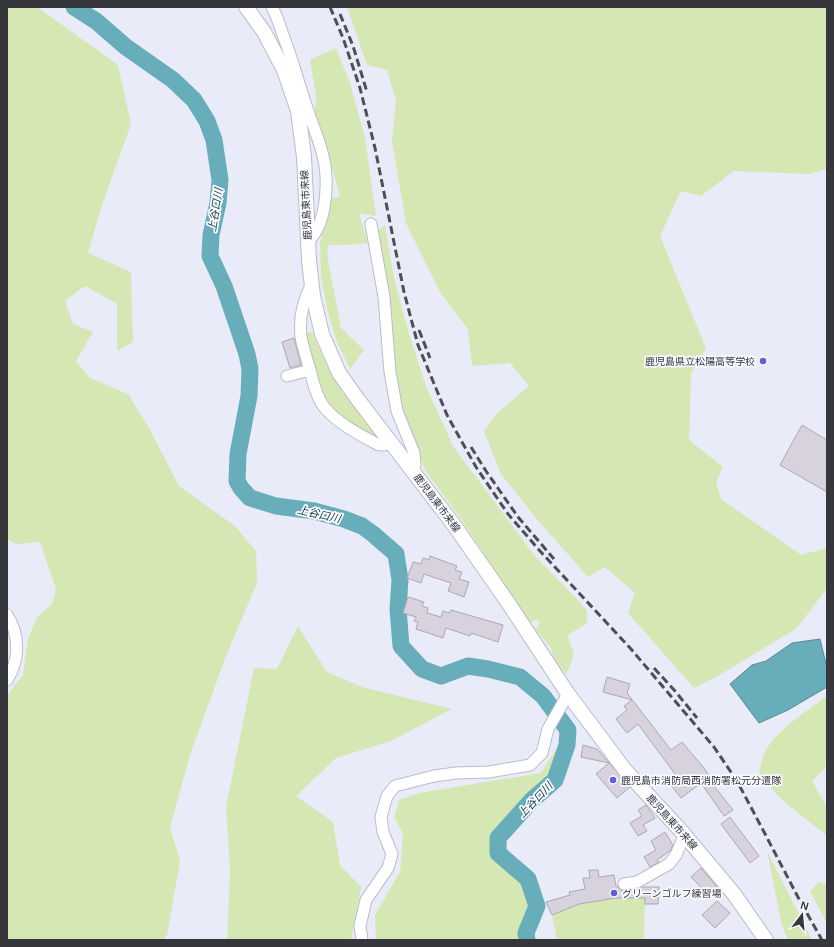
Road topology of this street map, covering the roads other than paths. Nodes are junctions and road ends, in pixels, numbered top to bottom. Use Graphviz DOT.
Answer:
graph roads {
  1 [pos="246,7"];
  2 [pos="272,7"];
  3 [pos="371,224"];
  4 [pos="308,241"];
  5 [pos="312,284"];
  6 [pos="310,370"];
  7 [pos="287,376"];
  8 [pos="391,442"];
  9 [pos="413,471"];
  10 [pos="7,615"];
  11 [pos="7,680"];
  12 [pos="568,694"];
  13 [pos="686,837"];
  14 [pos="624,884"];
  15 [pos="362,940"];
  16 [pos="766,940"];
  1 -- 4 [label="main road, 鹿児島東市来線"];
  2 -- 4 [label="street"];
  3 -- 9 [label="street"];
  4 -- 5 [label="main road, 鹿児島東市来線"];
  5 -- 6 [label="street"];
  5 -- 8 [label="main road, 鹿児島東市来線"];
  6 -- 7 [label="street"];
  6 -- 8 [label="street"];
  8 -- 9 [label="main road, 鹿児島東市来線"];
  9 -- 12 [label="main road, 鹿児島東市来線"];
  10 -- 11 [label="street"];
  12 -- 13 [label="main road, 鹿児島東市来線"];
  12 -- 15 [label="street"];
  13 -- 14 [label="street"];
  13 -- 16 [label="main road, 鹿児島東市来線"];
}
